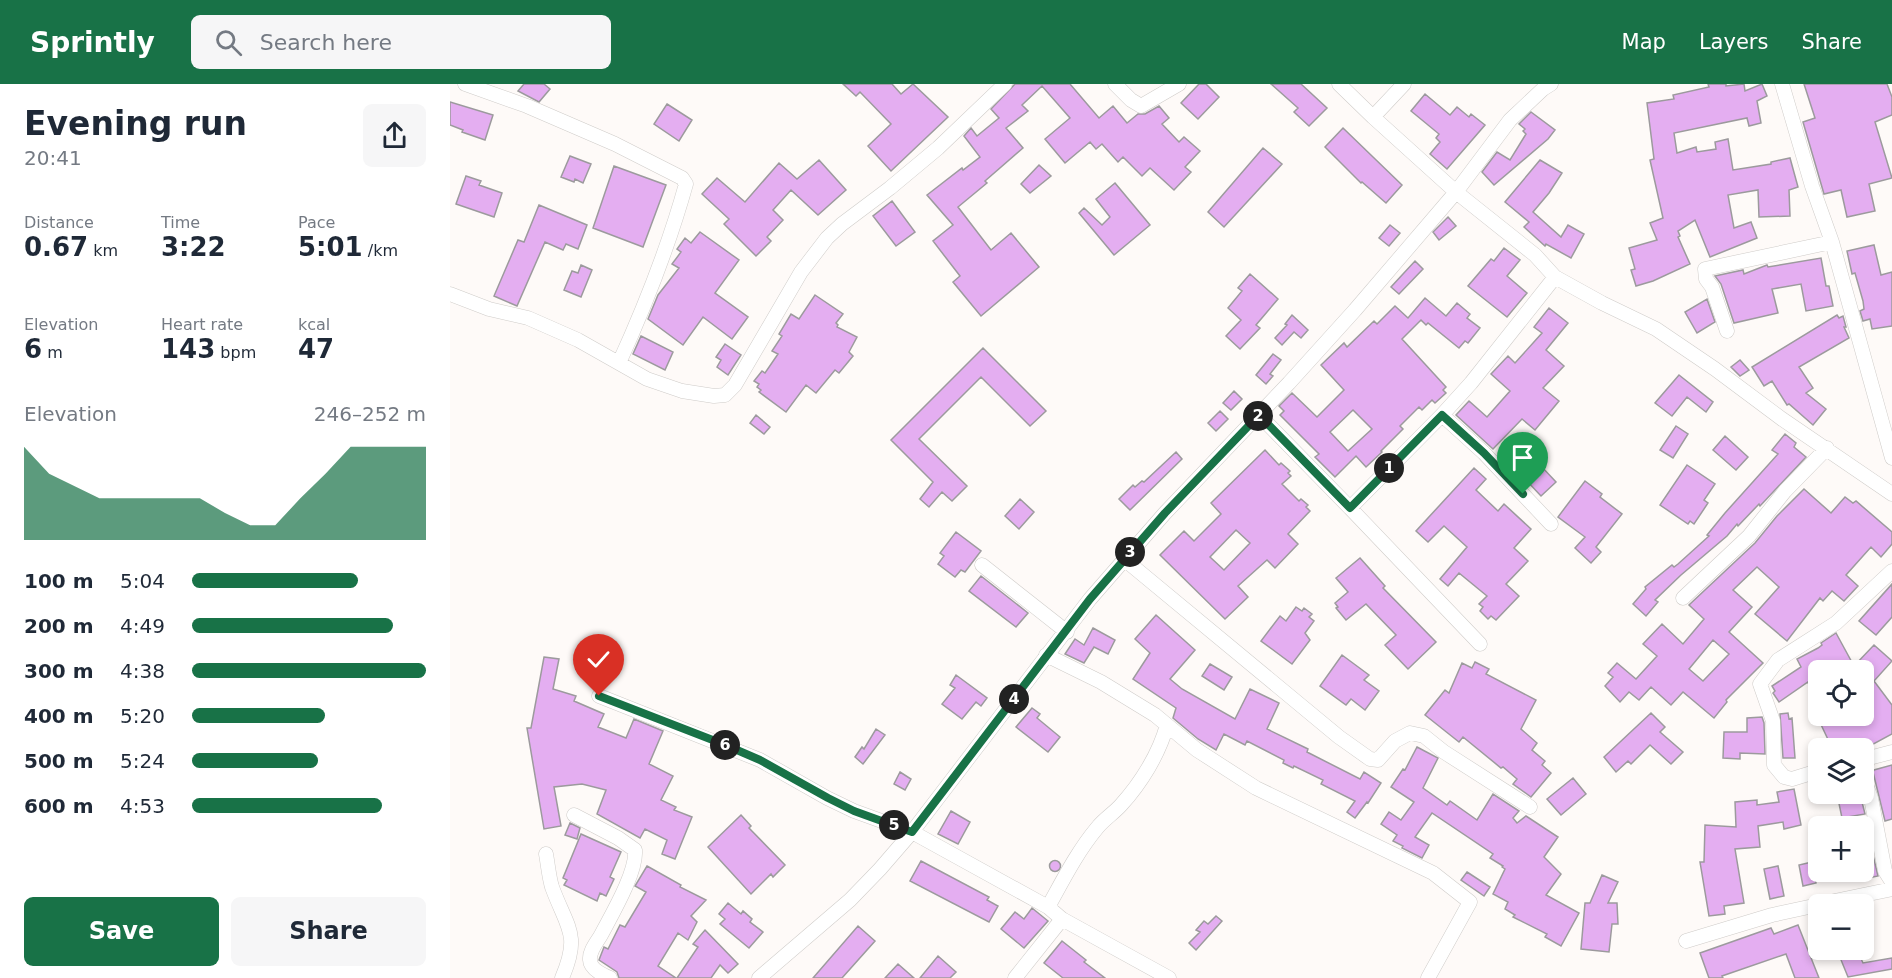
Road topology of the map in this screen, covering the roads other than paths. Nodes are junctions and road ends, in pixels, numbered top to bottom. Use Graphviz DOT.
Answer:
graph roads {
  1 [pos="465,84"];
  2 [pos="1005,84"];
  3 [pos="1114,84"];
  4 [pos="1179,84"];
  5 [pos="1339,84"];
  6 [pos="1404,84"];
  7 [pos="1551,84"];
  8 [pos="1782,84"];
  9 [pos="1373,117"];
  10 [pos="1456,192"];
  11 [pos="1832,242"];
  12 [pos="1555,277"];
  13 [pos="450,294"];
  14 [pos="1726,330"];
  15 [pos="619,363"];
  16 [pos="1259,415"];
  17 [pos="1442,415"];
  18 [pos="1827,448"];
  19 [pos="1892,458"];
  20 [pos="1892,494"];
  21 [pos="1350,508"];
  22 [pos="1551,524"];
  23 [pos="1124,559"];
  24 [pos="982,566"];
  25 [pos="1892,571"];
  26 [pos="1683,598"];
  27 [pos="1067,632"];
  28 [pos="1480,644"];
  29 [pos="1046,655"];
  30 [pos="599,696"];
  31 [pos="1167,725"];
  32 [pos="1892,752"];
  33 [pos="1874,757"];
  34 [pos="1808,774"];
  35 [pos="1872,804"];
  36 [pos="1530,807"];
  37 [pos="574,815"];
  38 [pos="912,832"];
  39 [pos="546,854"];
  40 [pos="1892,882"];
  41 [pos="1892,889"];
  42 [pos="1869,894"];
  43 [pos="1048,907"];
  44 [pos="1808,907"];
  45 [pos="1062,919"];
  46 [pos="1686,940"];
  47 [pos="562,978"];
  48 [pos="610,978"];
  49 [pos="759,978"];
  50 [pos="1015,978"];
  51 [pos="1169,978"];
  52 [pos="1428,978"];
  1 -- 15 [label="street"];
  2 -- 15 [label="street"];
  3 -- 4 [label="street"];
  5 -- 9 [label="street"];
  6 -- 9 [label="street"];
  7 -- 10 [label="street"];
  8 -- 11 [label="street"];
  9 -- 10 [label="street"];
  10 -- 12 [label="street"];
  10 -- 16 [label="street"];
  11 -- 14 [label="street"];
  11 -- 19 [label="street"];
  12 -- 17 [label="street"];
  12 -- 18 [label="street"];
  13 -- 15 [label="street"];
  16 -- 21 [label="street"];
  16 -- 23 [label="street"];
  17 -- 21 [label="street"];
  17 -- 22 [label="street"];
  18 -- 20 [label="street"];
  18 -- 26 [label="street"];
  21 -- 28 [label="street"];
  23 -- 27 [label="street"];
  23 -- 36 [label="street"];
  24 -- 27 [label="street"];
  25 -- 34 [label="street"];
  27 -- 29 [label="street"];
  29 -- 31 [label="street"];
  29 -- 38 [label="street"];
  30 -- 38 [label="street"];
  31 -- 43 [label="street"];
  31 -- 52 [label="street"];
  32 -- 33 [label="street"];
  35 -- 40 [label="street"];
  37 -- 48 [label="street"];
  38 -- 43 [label="street"];
  38 -- 49 [label="street"];
  39 -- 47 [label="street"];
  41 -- 42 [label="street"];
  43 -- 45 [label="street"];
  44 -- 46 [label="street"];
  45 -- 50 [label="street"];
  45 -- 51 [label="street"];
}
